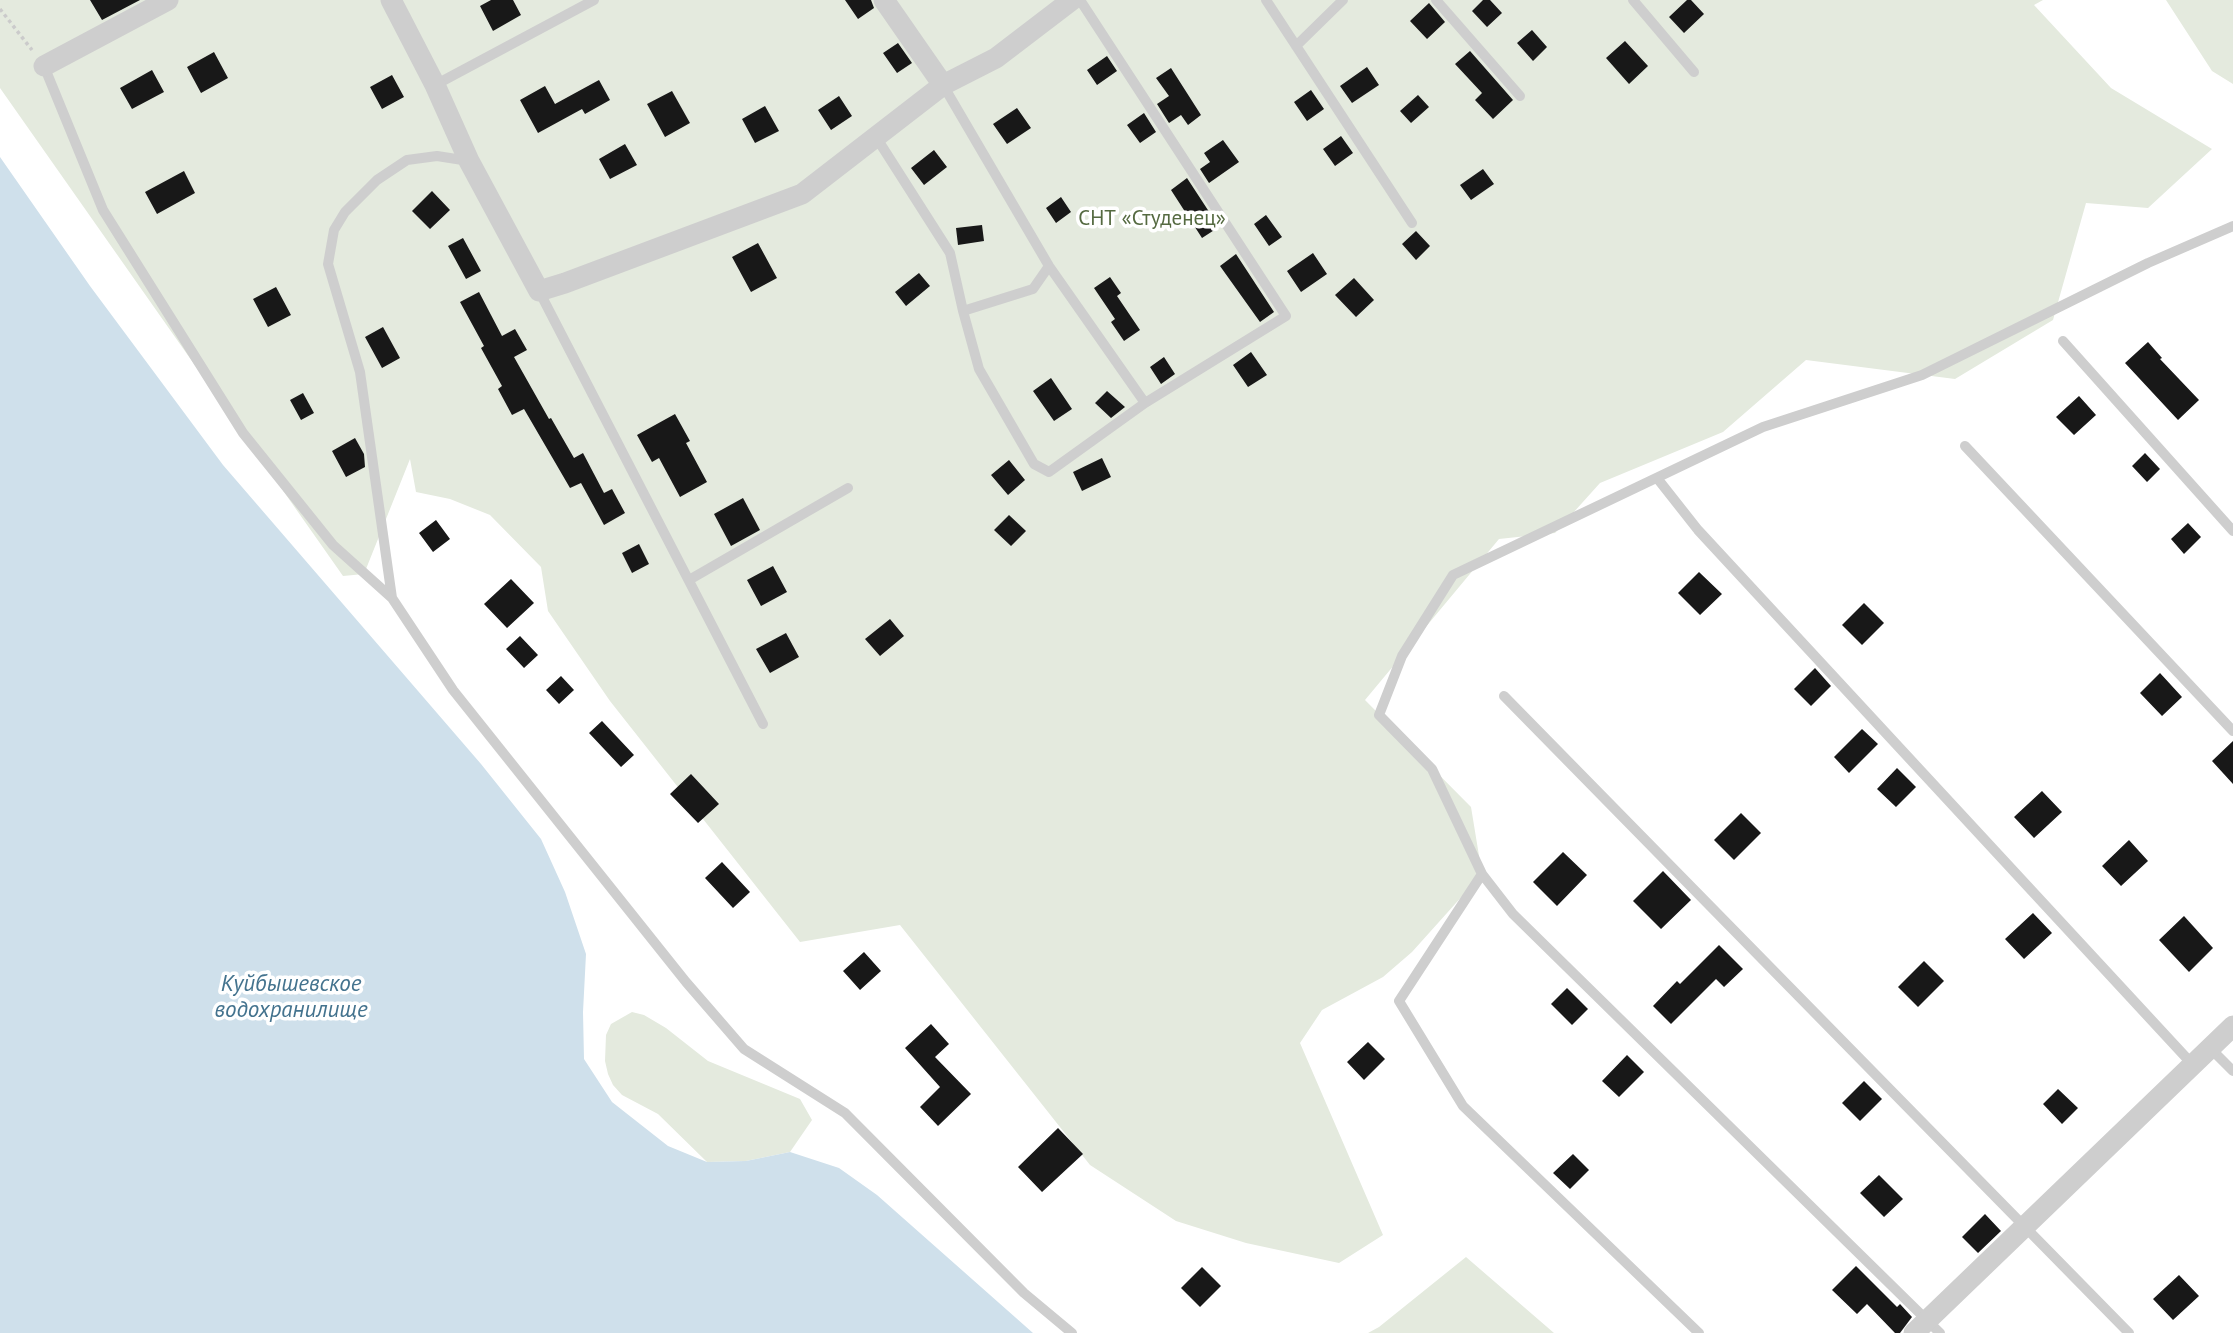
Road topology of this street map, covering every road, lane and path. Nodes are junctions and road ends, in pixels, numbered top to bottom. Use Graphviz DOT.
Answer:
graph roads {
  1 [pos="168,0"];
  2 [pos="391,0"];
  3 [pos="594,0"];
  4 [pos="884,0"];
  5 [pos="1072,0"];
  6 [pos="1080,0"];
  7 [pos="1266,0"];
  8 [pos="1343,0"];
  9 [pos="1436,0"];
  10 [pos="1633,0"];
  11 [pos="0,9"];
  12 [pos="1296,46"];
  13 [pos="44,66"];
  14 [pos="1694,72"];
  15 [pos="435,85"];
  16 [pos="943,85"];
  17 [pos="1520,96"];
  18 [pos="876,137"];
  19 [pos="469,161"];
  20 [pos="1412,223"];
  21 [pos="2233,226"];
  22 [pos="1049,266"];
  23 [pos="539,291"];
  24 [pos="963,311"];
  25 [pos="2063,341"];
  26 [pos="1145,403"];
  27 [pos="1965,446"];
  28 [pos="1657,478"];
  29 [pos="848,488"];
  30 [pos="2233,531"];
  31 [pos="689,580"];
  32 [pos="393,598"];
  33 [pos="1504,696"];
  34 [pos="763,724"];
  35 [pos="2233,732"];
  36 [pos="1482,874"];
  37 [pos="2233,1026"];
  38 [pos="2210,1048"];
  39 [pos="2193,1065"];
  40 [pos="2233,1071"];
  41 [pos="2024,1228"];
  42 [pos="1927,1329"];
  43 [pos="1072,1333"];
  44 [pos="1699,1333"];
  45 [pos="2129,1333"];
  1 -- 13 [label="street"];
  2 -- 15 [label="street"];
  3 -- 15 [label="lane"];
  4 -- 16 [label="street"];
  5 -- 16 [label="street"];
  6 -- 26 [label="lane"];
  7 -- 12 [label="lane"];
  8 -- 12 [label="lane"];
  9 -- 17 [label="lane"];
  10 -- 14 [label="lane"];
  11 -- 13 [label="path"];
  12 -- 20 [label="lane"];
  13 -- 32 [label="lane"];
  15 -- 19 [label="street"];
  16 -- 18 [label="street"];
  16 -- 22 [label="lane"];
  18 -- 23 [label="street"];
  18 -- 24 [label="lane"];
  19 -- 23 [label="street"];
  19 -- 32 [label="lane"];
  21 -- 28 [label="lane"];
  22 -- 24 [label="lane"];
  22 -- 26 [label="lane"];
  23 -- 31 [label="lane"];
  24 -- 26 [label="lane"];
  25 -- 30 [label="lane"];
  27 -- 35 [label="lane"];
  28 -- 36 [label="lane"];
  28 -- 39 [label="lane"];
  29 -- 31 [label="lane"];
  31 -- 34 [label="lane"];
  32 -- 43 [label="lane"];
  33 -- 41 [label="lane"];
  36 -- 42 [label="lane"];
  36 -- 44 [label="lane"];
  37 -- 38 [label="street"];
  38 -- 39 [label="street"];
  38 -- 40 [label="lane"];
  39 -- 41 [label="street"];
  41 -- 42 [label="street"];
  41 -- 45 [label="lane"];
}
